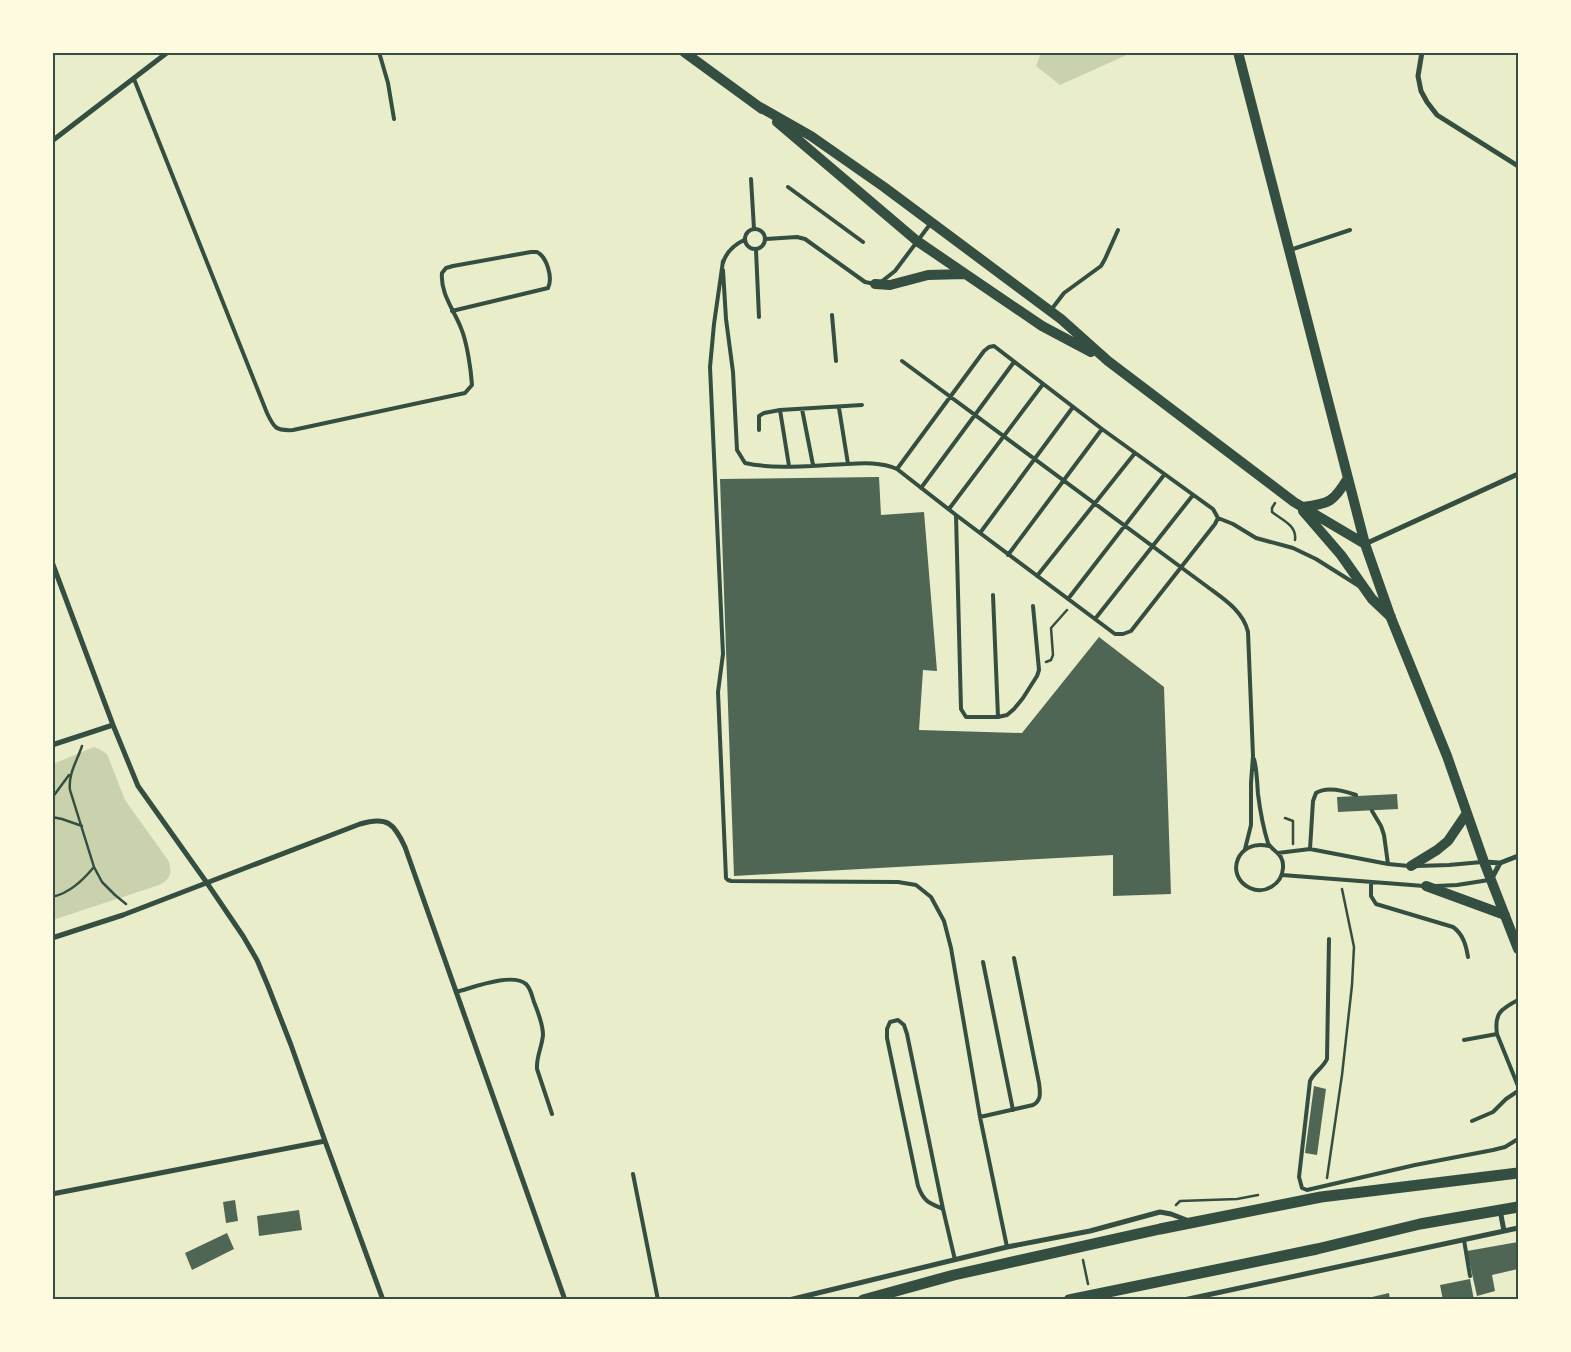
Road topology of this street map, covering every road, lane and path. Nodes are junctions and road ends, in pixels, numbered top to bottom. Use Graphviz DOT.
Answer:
graph roads {
  1 [pos="168,52"];
  2 [pos="379,52"];
  3 [pos="684,52"];
  4 [pos="1238,52"];
  5 [pos="1422,52"];
  6 [pos="134,79"];
  7 [pos="758,106"];
  8 [pos="394,119"];
  9 [pos="52,141"];
  10 [pos="1518,166"];
  11 [pos="751,179"];
  12 [pos="788,187"];
  13 [pos="931,223"];
  14 [pos="754,228"];
  15 [pos="1118,230"];
  16 [pos="1350,230"];
  17 [pos="766,238"];
  18 [pos="744,240"];
  19 [pos="917,241"];
  20 [pos="863,242"];
  21 [pos="756,250"];
  22 [pos="1290,250"];
  23 [pos="723,261"];
  24 [pos="965,274"];
  25 [pos="875,284"];
  26 [pos="452,311"];
  27 [pos="1050,312"];
  28 [pos="832,315"];
  29 [pos="759,317"];
  30 [pos="836,361"];
  31 [pos="902,361"];
  32 [pos="1108,361"];
  33 [pos="1014,362"];
  34 [pos="1043,384"];
  35 [pos="862,406"];
  36 [pos="1073,407"];
  37 [pos="839,408"];
  38 [pos="802,409"];
  39 [pos="780,410"];
  40 [pos="1102,429"];
  41 [pos="759,430"];
  42 [pos="1135,453"];
  43 [pos="848,464"];
  44 [pos="813,465"];
  45 [pos="789,466"];
  46 [pos="897,469"];
  47 [pos="1164,474"];
  48 [pos="1518,474"];
  49 [pos="1348,478"];
  50 [pos="921,488"];
  51 [pos="1282,492"];
  52 [pos="1193,495"];
  53 [pos="1298,505"];
  54 [pos="949,510"];
  55 [pos="956,515"];
  56 [pos="1218,518"];
  57 [pos="980,533"];
  58 [pos="1365,544"];
  59 [pos="1293,548"];
  60 [pos="1008,555"];
  61 [pos="52,562"];
  62 [pos="1037,576"];
  63 [pos="1366,590"];
  64 [pos="993,595"];
  65 [pos="1068,599"];
  66 [pos="1074,604"];
  67 [pos="1033,606"];
  68 [pos="1391,618"];
  69 [pos="1095,619"];
  70 [pos="1038,665"];
  71 [pos="998,717"];
  72 [pos="113,725"];
  73 [pos="86,734"];
  74 [pos="52,745"];
  75 [pos="1253,756"];
  76 [pos="72,771"];
  77 [pos="1356,795"];
  78 [pos="52,798"];
  79 [pos="1372,812"];
  80 [pos="1467,814"];
  81 [pos="52,817"];
  82 [pos="1285,818"];
  83 [pos="82,826"];
  84 [pos="1269,846"];
  85 [pos="1310,848"];
  86 [pos="1245,849"];
  87 [pos="1293,850"];
  88 [pos="1278,853"];
  89 [pos="1518,856"];
  90 [pos="1484,862"];
  91 [pos="1500,863"];
  92 [pos="1388,864"];
  93 [pos="1411,866"];
  94 [pos="94,867"];
  95 [pos="1282,875"];
  96 [pos="1340,880"];
  97 [pos="1491,880"];
  98 [pos="1371,882"];
  99 [pos="207,883"];
  100 [pos="1426,886"];
  101 [pos="52,897"];
  102 [pos="136,910"];
  103 [pos="1505,916"];
  104 [pos="52,938"];
  105 [pos="1329,939"];
  106 [pos="1518,949"];
  107 [pos="1468,957"];
  108 [pos="1014,958"];
  109 [pos="983,962"];
  110 [pos="456,992"];
  111 [pos="1518,1000"];
  112 [pos="1497,1034"];
  113 [pos="1464,1040"];
  114 [pos="1518,1086"];
  115 [pos="1518,1092"];
  116 [pos="1013,1110"];
  117 [pos="552,1114"];
  118 [pos="980,1118"];
  119 [pos="1472,1121"];
  120 [pos="1518,1139"];
  121 [pos="325,1141"];
  122 [pos="1518,1173"];
  123 [pos="633,1174"];
  124 [pos="1326,1186"];
  125 [pos="52,1194"];
  126 [pos="1262,1194"];
  127 [pos="1518,1207"];
  128 [pos="943,1209"];
  129 [pos="1500,1210"];
  130 [pos="1171,1214"];
  131 [pos="1193,1222"];
  132 [pos="1518,1228"];
  133 [pos="1504,1231"];
  134 [pos="1464,1240"];
  135 [pos="1007,1247"];
  136 [pos="1080,1247"];
  137 [pos="954,1260"];
  138 [pos="1470,1276"];
  139 [pos="1090,1295"];
  140 [pos="383,1300"];
  141 [pos="565,1300"];
  142 [pos="658,1300"];
  143 [pos="789,1300"];
  144 [pos="863,1300"];
  145 [pos="1069,1300"];
  146 [pos="1184,1300"];
  1 -- 6 [label="street"];
  2 -- 8 [label="lane"];
  3 -- 7 [label="main road"];
  4 -- 22 [label="main road"];
  5 -- 10 [label="street"];
  6 -- 9 [label="street"];
  6 -- 26 [label="lane"];
  7 -- 13 [label="main road"];
  7 -- 19 [label="main road"];
  11 -- 14 [label="lane"];
  12 -- 20 [label="lane"];
  13 -- 19 [label="lane"];
  13 -- 27 [label="main road"];
  14 -- 17 [label="lane"];
  14 -- 18 [label="lane"];
  15 -- 27 [label="lane"];
  16 -- 22 [label="lane"];
  17 -- 21 [label="lane"];
  17 -- 25 [label="lane"];
  18 -- 21 [label="lane"];
  18 -- 23 [label="lane"];
  19 -- 24 [label="main road"];
  19 -- 25 [label="lane"];
  21 -- 29 [label="lane"];
  22 -- 49 [label="main road"];
  23 -- 45 [label="lane"];
  23 -- 118 [label="lane"];
  24 -- 25 [label="main road"];
  24 -- 32 [label="main road"];
  26 -- 26 [label="lane"];
  27 -- 32 [label="main road"];
  28 -- 30 [label="lane"];
  31 -- 75 [label="lane"];
  32 -- 51 [label="main road"];
  33 -- 34 [label="lane"];
  33 -- 46 [label="lane"];
  33 -- 50 [label="lane"];
  34 -- 36 [label="lane"];
  34 -- 54 [label="lane"];
  35 -- 37 [label="lane"];
  36 -- 40 [label="lane"];
  36 -- 57 [label="lane"];
  37 -- 38 [label="lane"];
  37 -- 43 [label="lane"];
  38 -- 39 [label="lane"];
  38 -- 44 [label="lane"];
  39 -- 41 [label="lane"];
  39 -- 45 [label="lane"];
  40 -- 42 [label="lane"];
  40 -- 60 [label="lane"];
  42 -- 47 [label="lane"];
  42 -- 62 [label="lane"];
  43 -- 44 [label="lane"];
  43 -- 46 [label="lane"];
  44 -- 45 [label="lane"];
  46 -- 50 [label="lane"];
  47 -- 52 [label="lane"];
  47 -- 65 [label="lane"];
  48 -- 58 [label="street"];
  49 -- 53 [label="main road"];
  49 -- 58 [label="main road"];
  50 -- 54 [label="lane"];
  51 -- 53 [label="main road"];
  51 -- 59 [label="path"];
  52 -- 56 [label="lane"];
  52 -- 69 [label="lane"];
  53 -- 58 [label="main road"];
  53 -- 63 [label="main road"];
  54 -- 55 [label="lane"];
  55 -- 57 [label="lane"];
  55 -- 71 [label="lane"];
  56 -- 59 [label="lane"];
  56 -- 69 [label="lane"];
  57 -- 60 [label="lane"];
  58 -- 68 [label="main road"];
  59 -- 63 [label="lane"];
  60 -- 62 [label="lane"];
  61 -- 72 [label="street"];
  62 -- 65 [label="lane"];
  63 -- 68 [label="main road"];
  64 -- 71 [label="lane"];
  65 -- 66 [label="lane"];
  66 -- 69 [label="lane"];
  66 -- 70 [label="path"];
  67 -- 70 [label="lane"];
  68 -- 80 [label="main road"];
  70 -- 71 [label="lane"];
  72 -- 73 [label="street"];
  72 -- 99 [label="street"];
  73 -- 74 [label="street"];
  73 -- 76 [label="path"];
  75 -- 84 [label="lane"];
  75 -- 86 [label="lane"];
  76 -- 78 [label="path"];
  76 -- 83 [label="path"];
  77 -- 85 [label="lane"];
  79 -- 92 [label="lane"];
  80 -- 90 [label="main road"];
  80 -- 93 [label="main road"];
  81 -- 83 [label="path"];
  82 -- 87 [label="path"];
  83 -- 94 [label="path"];
  84 -- 86 [label="lane"];
  84 -- 88 [label="lane"];
  85 -- 87 [label="lane"];
  85 -- 92 [label="lane"];
  86 -- 95 [label="lane"];
  87 -- 88 [label="lane"];
  88 -- 95 [label="lane"];
  89 -- 91 [label="street"];
  90 -- 91 [label="street"];
  90 -- 93 [label="lane"];
  90 -- 97 [label="main road"];
  91 -- 97 [label="street"];
  92 -- 93 [label="lane"];
  94 -- 101 [label="path"];
  94 -- 102 [label="path"];
  95 -- 96 [label="lane"];
  96 -- 98 [label="lane"];
  96 -- 124 [label="path"];
  97 -- 100 [label="lane"];
  97 -- 103 [label="main road"];
  98 -- 100 [label="lane"];
  98 -- 107 [label="lane"];
  99 -- 102 [label="street"];
  99 -- 110 [label="street"];
  99 -- 121 [label="street"];
  100 -- 103 [label="main road"];
  102 -- 104 [label="street"];
  103 -- 106 [label="main road"];
  105 -- 124 [label="lane"];
  108 -- 116 [label="lane"];
  109 -- 116 [label="lane"];
  110 -- 117 [label="lane"];
  110 -- 141 [label="street"];
  111 -- 112 [label="lane"];
  112 -- 113 [label="lane"];
  112 -- 114 [label="lane"];
  115 -- 119 [label="lane"];
  116 -- 118 [label="lane"];
  118 -- 135 [label="lane"];
  120 -- 124 [label="lane"];
  121 -- 125 [label="street"];
  121 -- 140 [label="street"];
  122 -- 131 [label="main road"];
  123 -- 142 [label="lane"];
  126 -- 130 [label="path"];
  127 -- 129 [label="main road"];
  128 -- 128 [label="lane"];
  128 -- 137 [label="lane"];
  129 -- 133 [label="street"];
  129 -- 139 [label="main road"];
  130 -- 131 [label="street"];
  130 -- 135 [label="street"];
  131 -- 136 [label="main road"];
  132 -- 133 [label="street"];
  133 -- 134 [label="street"];
  134 -- 138 [label="lane"];
  134 -- 146 [label="street"];
  135 -- 137 [label="street"];
  136 -- 139 [label="path"];
  136 -- 144 [label="main road"];
  137 -- 143 [label="street"];
  139 -- 145 [label="main road"];
}
